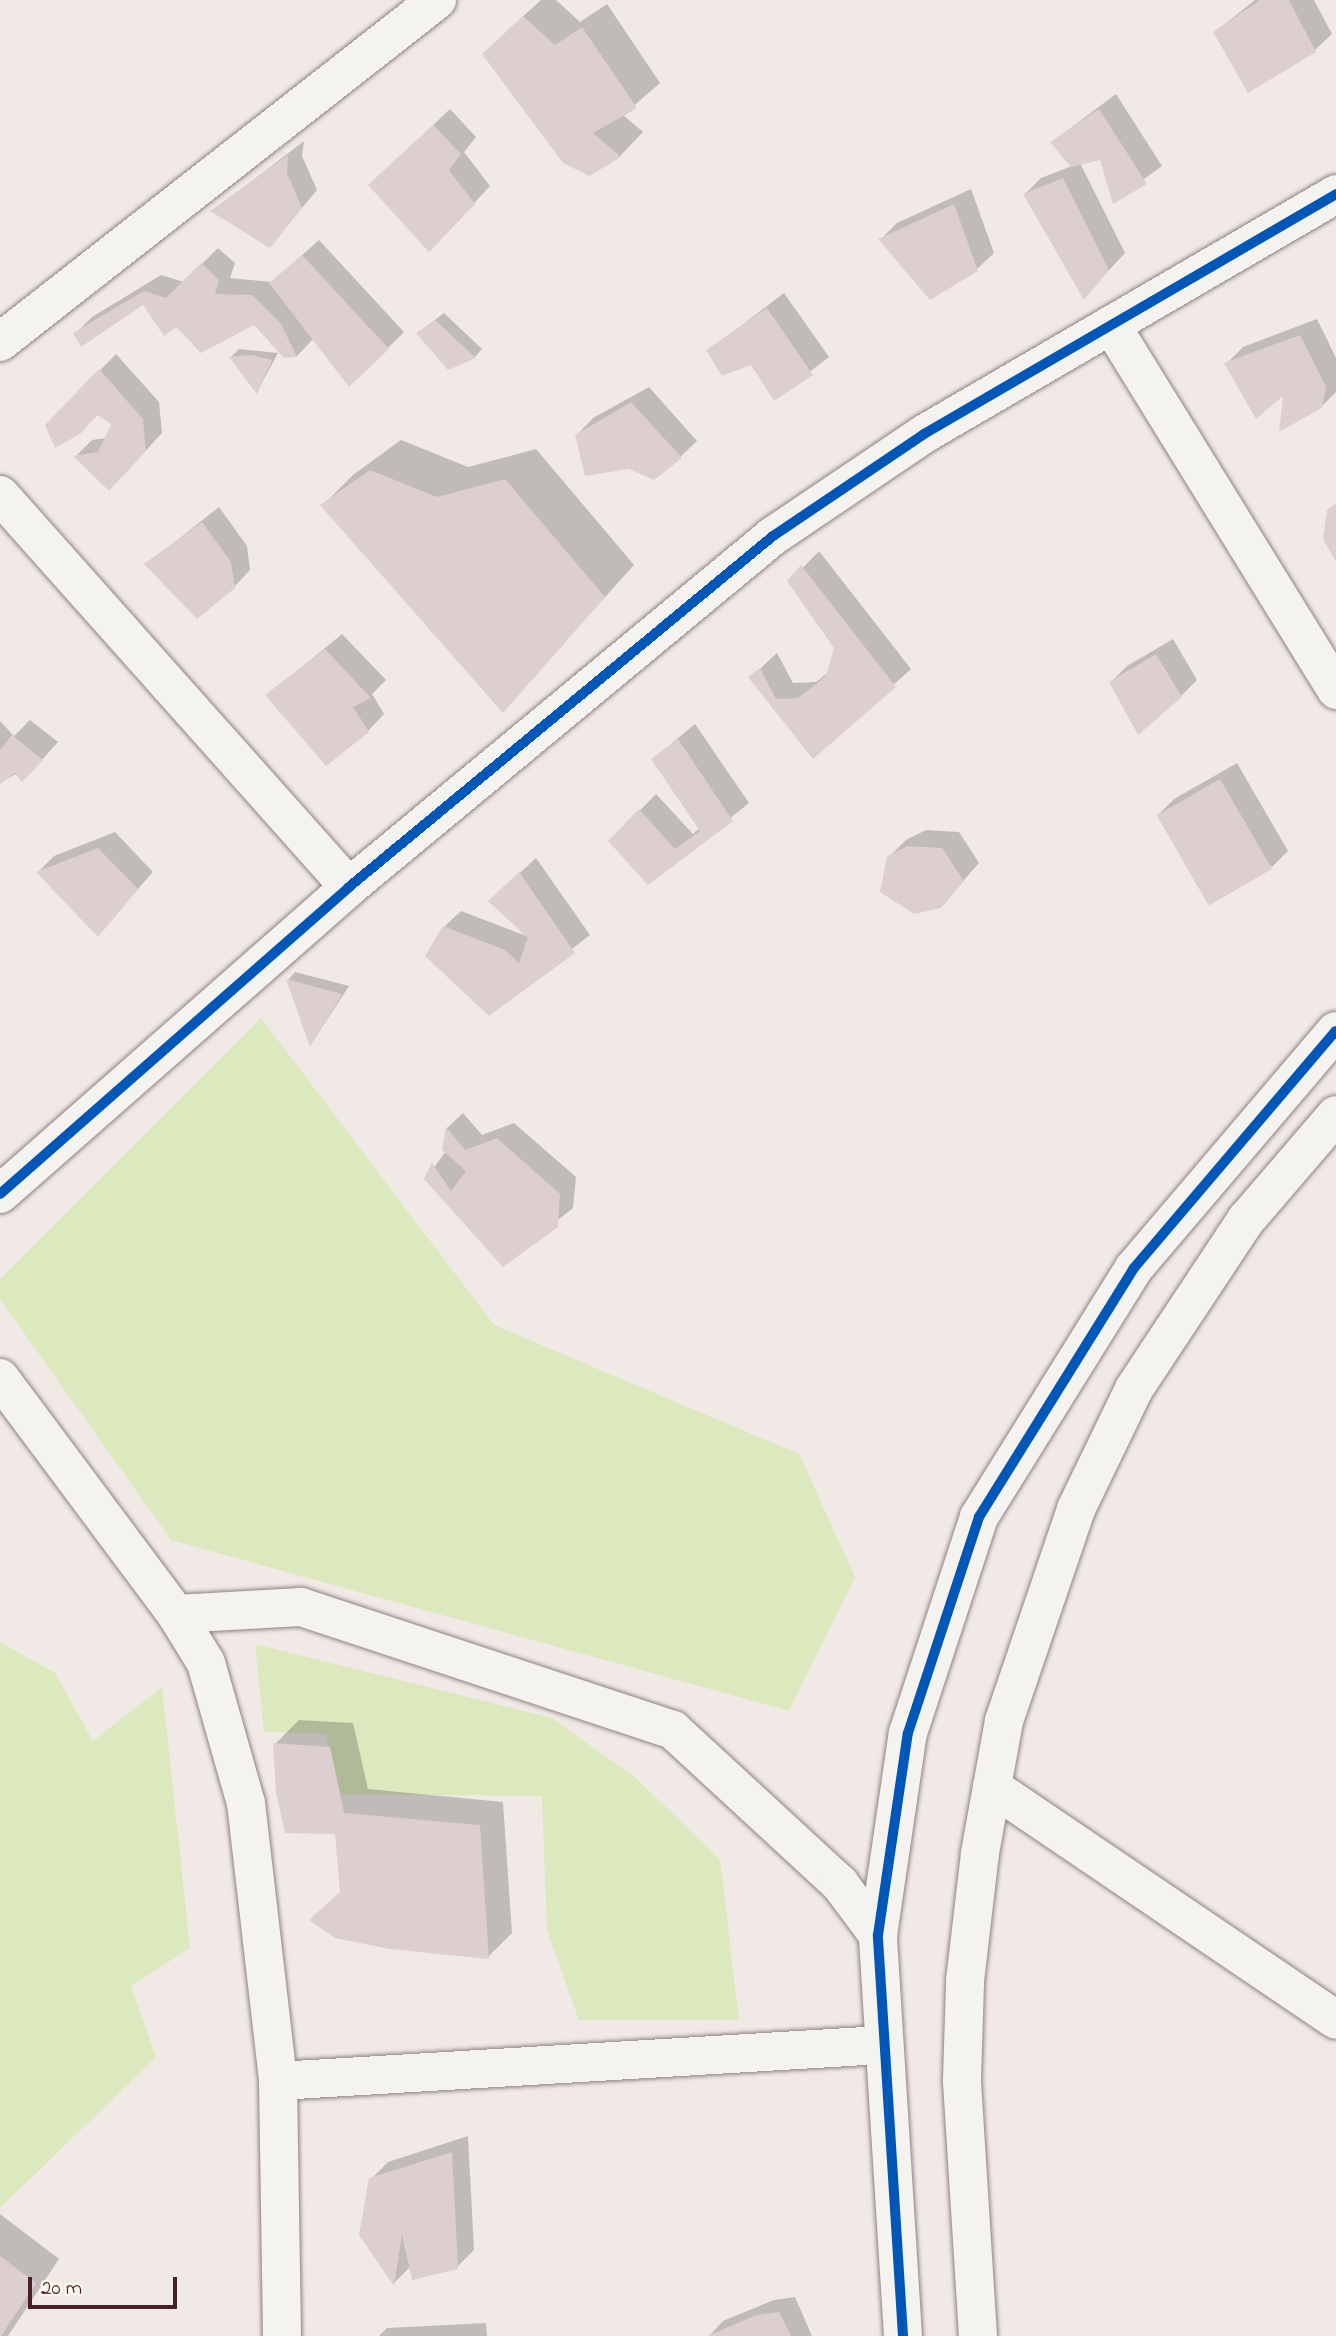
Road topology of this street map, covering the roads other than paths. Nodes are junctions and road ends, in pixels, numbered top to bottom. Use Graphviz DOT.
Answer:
graph roads {
  1 [pos="437,0"];
  2 [pos="1336,194"];
  3 [pos="1111,325"];
  4 [pos="0,342"];
  5 [pos="0,495"];
  6 [pos="1336,690"];
  7 [pos="349,887"];
  8 [pos="1336,1031"];
  9 [pos="1336,1115"];
  10 [pos="0,1194"];
  11 [pos="0,1378"];
  12 [pos="176,1614"];
  13 [pos="992,1787"];
  14 [pos="878,1935"];
  15 [pos="1336,2020"];
  16 [pos="882,2045"];
  17 [pos="278,2081"];
  18 [pos="282,2336"];
  19 [pos="903,2336"];
  20 [pos="978,2336"];
  1 -- 4 [label="street"];
  2 -- 3 [label="street"];
  3 -- 6 [label="street"];
  3 -- 7 [label="street"];
  5 -- 7 [label="street"];
  7 -- 10 [label="street"];
  8 -- 14 [label="street"];
  9 -- 13 [label="street"];
  11 -- 12 [label="street"];
  12 -- 14 [label="street"];
  12 -- 17 [label="street"];
  13 -- 15 [label="street"];
  13 -- 20 [label="street"];
  14 -- 16 [label="street"];
  16 -- 17 [label="street"];
  16 -- 19 [label="street"];
  17 -- 18 [label="street"];
}
